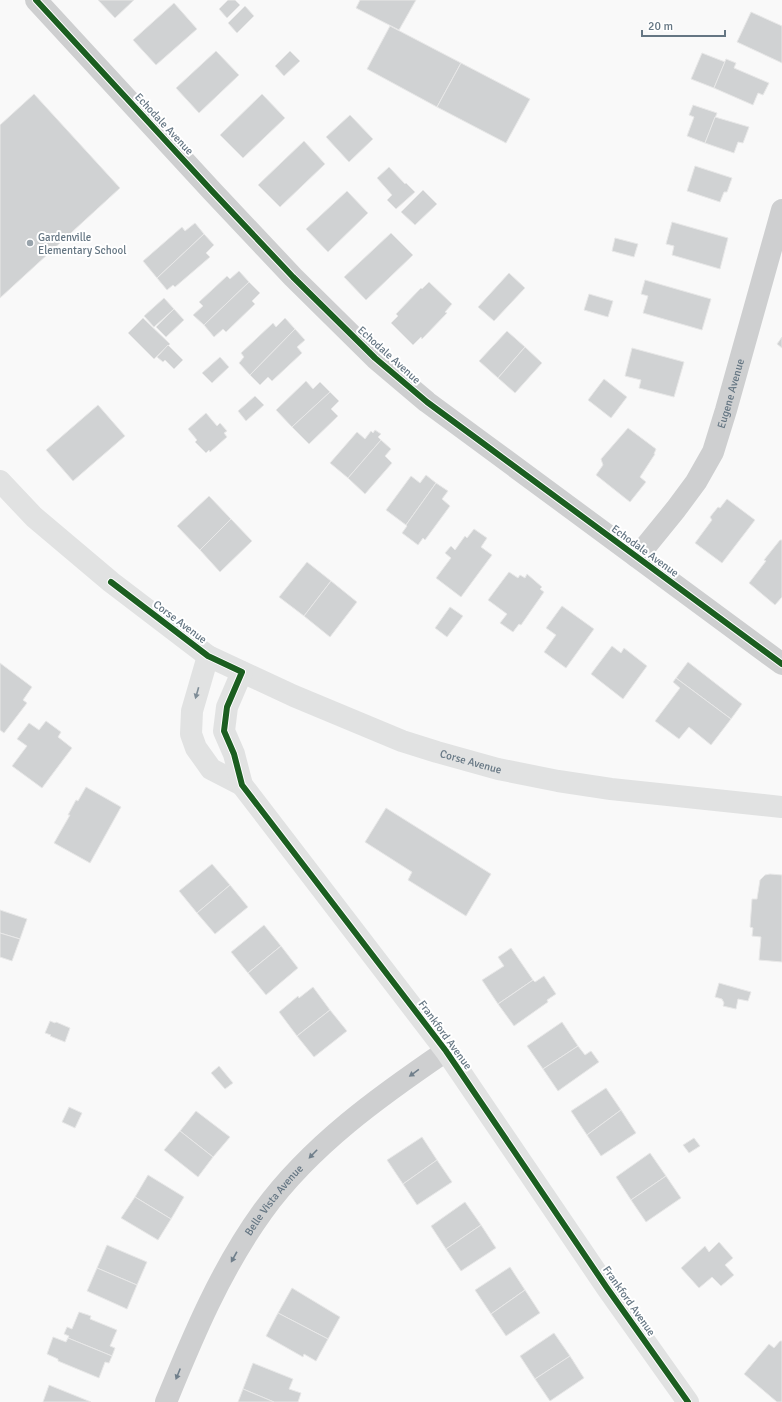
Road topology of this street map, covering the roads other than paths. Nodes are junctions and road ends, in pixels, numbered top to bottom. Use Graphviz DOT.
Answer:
graph roads {
  1 [pos="36,0"];
  2 [pos="782,214"];
  3 [pos="0,481"];
  4 [pos="637,557"];
  5 [pos="208,656"];
  6 [pos="782,664"];
  7 [pos="242,672"];
  8 [pos="242,785"];
  9 [pos="782,807"];
  10 [pos="446,1050"];
  11 [pos="166,1402"];
  12 [pos="688,1402"];
  1 -- 4 [label="street, Echodale Avenue"];
  2 -- 4 [label="street, Eugene Avenue"];
  3 -- 5 [label="street, Corse Avenue"];
  4 -- 6 [label="street, Echodale Avenue"];
  5 -- 7 [label="street, Corse Avenue"];
  5 -- 8 [label="street, Frankford Avenue, one-way"];
  7 -- 8 [label="street, Frankford Avenue"];
  7 -- 9 [label="street, Corse Avenue"];
  8 -- 10 [label="street, Frankford Avenue"];
  10 -- 11 [label="street, Belle Vista Avenue, one-way"];
  10 -- 12 [label="street, Frankford Avenue"];
}
